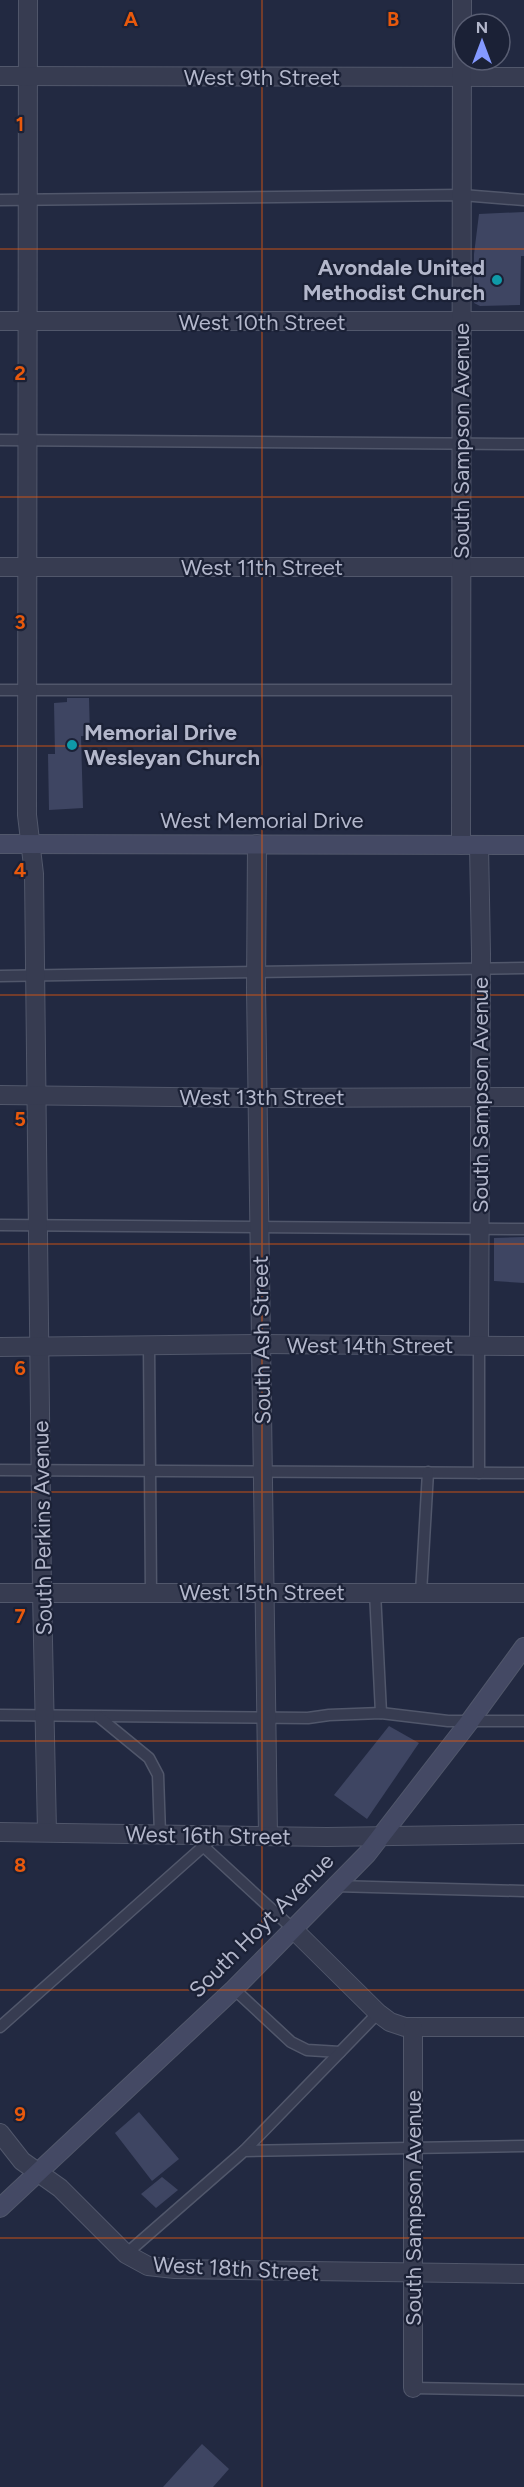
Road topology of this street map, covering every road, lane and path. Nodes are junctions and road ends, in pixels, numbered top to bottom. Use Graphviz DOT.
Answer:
graph roads {
  1 [pos="28,0"];
  2 [pos="462,0"];
  3 [pos="0,76"];
  4 [pos="28,76"];
  5 [pos="462,77"];
  6 [pos="524,77"];
  7 [pos="462,195"];
  8 [pos="0,200"];
  9 [pos="27,200"];
  10 [pos="524,200"];
  11 [pos="0,321"];
  12 [pos="27,321"];
  13 [pos="524,321"];
  14 [pos="461,322"];
  15 [pos="0,440"];
  16 [pos="27,440"];
  17 [pos="461,444"];
  18 [pos="524,444"];
  19 [pos="0,567"];
  20 [pos="27,567"];
  21 [pos="461,567"];
  22 [pos="524,567"];
  23 [pos="0,690"];
  24 [pos="27,690"];
  25 [pos="461,690"];
  26 [pos="30,843"];
  27 [pos="0,844"];
  28 [pos="257,844"];
  29 [pos="470,845"];
  30 [pos="524,845"];
  31 [pos="481,968"];
  32 [pos="524,968"];
  33 [pos="256,971"];
  34 [pos="0,976"];
  35 [pos="34,976"];
  36 [pos="0,1095"];
  37 [pos="35,1095"];
  38 [pos="481,1097"];
  39 [pos="524,1097"];
  40 [pos="259,1098"];
  41 [pos="0,1225"];
  42 [pos="38,1225"];
  43 [pos="260,1226"];
  44 [pos="480,1229"];
  45 [pos="524,1229"];
  46 [pos="261,1344"];
  47 [pos="479,1345"];
  48 [pos="149,1346"];
  49 [pos="524,1346"];
  50 [pos="0,1347"];
  51 [pos="39,1347"];
  52 [pos="0,1470"];
  53 [pos="41,1470"];
  54 [pos="149,1470"];
  55 [pos="262,1471"];
  56 [pos="428,1472"];
  57 [pos="478,1473"];
  58 [pos="524,1473"];
  59 [pos="264,1592"];
  60 [pos="375,1592"];
  61 [pos="0,1593"];
  62 [pos="42,1593"];
  63 [pos="151,1593"];
  64 [pos="421,1593"];
  65 [pos="524,1593"];
  66 [pos="524,1647"];
  67 [pos="381,1713"];
  68 [pos="0,1715"];
  69 [pos="46,1716"];
  70 [pos="99,1717"];
  71 [pos="267,1718"];
  72 [pos="470,1721"];
  73 [pos="524,1721"];
  74 [pos="0,1832"];
  75 [pos="47,1832"];
  76 [pos="524,1833"];
  77 [pos="160,1834"];
  78 [pos="381,1835"];
  79 [pos="268,1836"];
  80 [pos="209,1841"];
  81 [pos="335,1886"];
  82 [pos="524,1891"];
  83 [pos="292,1929"];
  84 [pos="234,1989"];
  85 [pos="378,2013"];
  86 [pos="0,2027"];
  87 [pos="412,2027"];
  88 [pos="524,2027"];
  89 [pos="340,2052"];
  90 [pos="0,2133"];
  91 [pos="412,2146"];
  92 [pos="524,2146"];
  93 [pos="244,2151"];
  94 [pos="38,2173"];
  95 [pos="0,2208"];
  96 [pos="126,2254"];
  97 [pos="412,2273"];
  98 [pos="524,2274"];
  99 [pos="413,2388"];
  100 [pos="524,2390"];
  1 -- 4 [label="street, South Perkins Avenue"];
  2 -- 5 [label="street, South Sampson Avenue"];
  3 -- 4 [label="street, West 9th Street"];
  4 -- 5 [label="street, West 9th Street"];
  4 -- 9 [label="street, South Perkins Avenue"];
  5 -- 6 [label="street, West 9th Street"];
  5 -- 7 [label="street, South Sampson Avenue"];
  7 -- 9 [label="lane"];
  7 -- 10 [label="lane"];
  7 -- 14 [label="street, South Sampson Avenue"];
  8 -- 9 [label="lane"];
  9 -- 12 [label="street, South Perkins Avenue"];
  11 -- 12 [label="street, West 10th Street"];
  12 -- 14 [label="street, West 10th Street"];
  12 -- 16 [label="street, South Perkins Avenue"];
  13 -- 14 [label="street, West 10th Street"];
  14 -- 17 [label="street, South Sampson Avenue"];
  15 -- 16 [label="lane"];
  16 -- 17 [label="lane"];
  16 -- 20 [label="street, South Perkins Avenue"];
  17 -- 18 [label="lane"];
  17 -- 21 [label="street, South Sampson Avenue"];
  19 -- 20 [label="street, West 11th Street"];
  20 -- 21 [label="street, West 11th Street"];
  20 -- 24 [label="street, South Perkins Avenue"];
  21 -- 22 [label="street, West 11th Street"];
  21 -- 25 [label="street, South Sampson Avenue"];
  23 -- 24 [label="lane"];
  24 -- 25 [label="lane"];
  24 -- 26 [label="street, South Perkins Avenue"];
  25 -- 29 [label="street, South Sampson Avenue"];
  26 -- 27 [label="main road, West Memorial Drive"];
  26 -- 28 [label="main road, West Memorial Drive"];
  26 -- 35 [label="street, South Perkins Avenue"];
  28 -- 29 [label="main road, West Memorial Drive"];
  28 -- 33 [label="street, South Ash Street"];
  29 -- 30 [label="main road, West Memorial Drive"];
  29 -- 31 [label="street, South Sampson Avenue"];
  31 -- 32 [label="lane"];
  31 -- 33 [label="lane"];
  31 -- 38 [label="street, South Sampson Avenue"];
  33 -- 35 [label="lane"];
  33 -- 40 [label="street, South Ash Street"];
  34 -- 35 [label="lane"];
  35 -- 37 [label="street, South Perkins Avenue"];
  36 -- 37 [label="street, West 13th Street"];
  37 -- 40 [label="street, West 13th Street"];
  37 -- 42 [label="street, South Perkins Avenue"];
  38 -- 39 [label="street, West 13th Street"];
  38 -- 40 [label="street, West 13th Street"];
  38 -- 44 [label="street, South Sampson Avenue"];
  40 -- 43 [label="street, South Ash Street"];
  41 -- 42 [label="lane"];
  42 -- 43 [label="lane"];
  42 -- 51 [label="street, South Perkins Avenue"];
  43 -- 44 [label="lane"];
  43 -- 46 [label="street, South Ash Street"];
  44 -- 45 [label="lane"];
  44 -- 47 [label="street, South Sampson Avenue"];
  46 -- 47 [label="street, West 14th Street"];
  46 -- 48 [label="street, West 14th Street"];
  46 -- 55 [label="street, South Ash Street"];
  47 -- 49 [label="street, West 14th Street"];
  47 -- 57 [label="lane"];
  48 -- 51 [label="street, West 14th Street"];
  48 -- 54 [label="lane"];
  50 -- 51 [label="street, West 14th Street"];
  51 -- 53 [label="street, South Perkins Avenue"];
  52 -- 53 [label="lane"];
  53 -- 54 [label="lane"];
  53 -- 62 [label="street, South Perkins Avenue"];
  54 -- 55 [label="lane"];
  54 -- 63 [label="lane"];
  55 -- 56 [label="lane"];
  55 -- 59 [label="street, South Ash Street"];
  56 -- 57 [label="lane"];
  56 -- 64 [label="lane"];
  57 -- 58 [label="lane"];
  59 -- 60 [label="street, West 15th Street"];
  59 -- 63 [label="street, West 15th Street"];
  59 -- 71 [label="street, South Ash Street"];
  60 -- 64 [label="street, West 15th Street"];
  60 -- 67 [label="lane"];
  61 -- 62 [label="street, West 15th Street"];
  62 -- 63 [label="street, West 15th Street"];
  62 -- 69 [label="street, South Perkins Avenue"];
  64 -- 65 [label="street, West 15th Street"];
  66 -- 72 [label="main road, South Hoyt Avenue"];
  67 -- 71 [label="lane"];
  67 -- 72 [label="lane"];
  68 -- 69 [label="lane"];
  69 -- 70 [label="lane"];
  69 -- 75 [label="street, South Perkins Avenue"];
  70 -- 71 [label="lane"];
  70 -- 77 [label="lane"];
  71 -- 79 [label="street, South Ash Street"];
  72 -- 73 [label="lane"];
  72 -- 78 [label="main road, South Hoyt Avenue"];
  74 -- 75 [label="street, West 16th Street"];
  75 -- 77 [label="street, West 16th Street"];
  76 -- 78 [label="street, West 16th Street"];
  77 -- 80 [label="street, West 16th Street"];
  78 -- 79 [label="street, West 16th Street"];
  78 -- 81 [label="main road, South Hoyt Avenue"];
  79 -- 80 [label="street, West 16th Street"];
  80 -- 83 [label="lane"];
  80 -- 86 [label="lane"];
  81 -- 82 [label="lane"];
  81 -- 83 [label="main road, South Hoyt Avenue"];
  83 -- 84 [label="main road, South Hoyt Avenue"];
  83 -- 85 [label="street"];
  84 -- 89 [label="lane"];
  84 -- 94 [label="main road, South Hoyt Avenue"];
  85 -- 87 [label="street"];
  85 -- 89 [label="lane"];
  87 -- 88 [label="street"];
  87 -- 91 [label="street, South Sampson Avenue"];
  89 -- 93 [label="lane"];
  90 -- 94 [label="street, West 18th Street"];
  91 -- 92 [label="lane"];
  91 -- 93 [label="lane"];
  91 -- 97 [label="street, South Sampson Avenue"];
  93 -- 96 [label="lane"];
  94 -- 95 [label="main road, South Hoyt Avenue"];
  94 -- 96 [label="street, West 18th Street"];
  96 -- 97 [label="street, West 18th Street"];
  97 -- 98 [label="street, West 18th Street"];
  97 -- 99 [label="street, South Sampson Avenue"];
  99 -- 100 [label="lane"];
}
